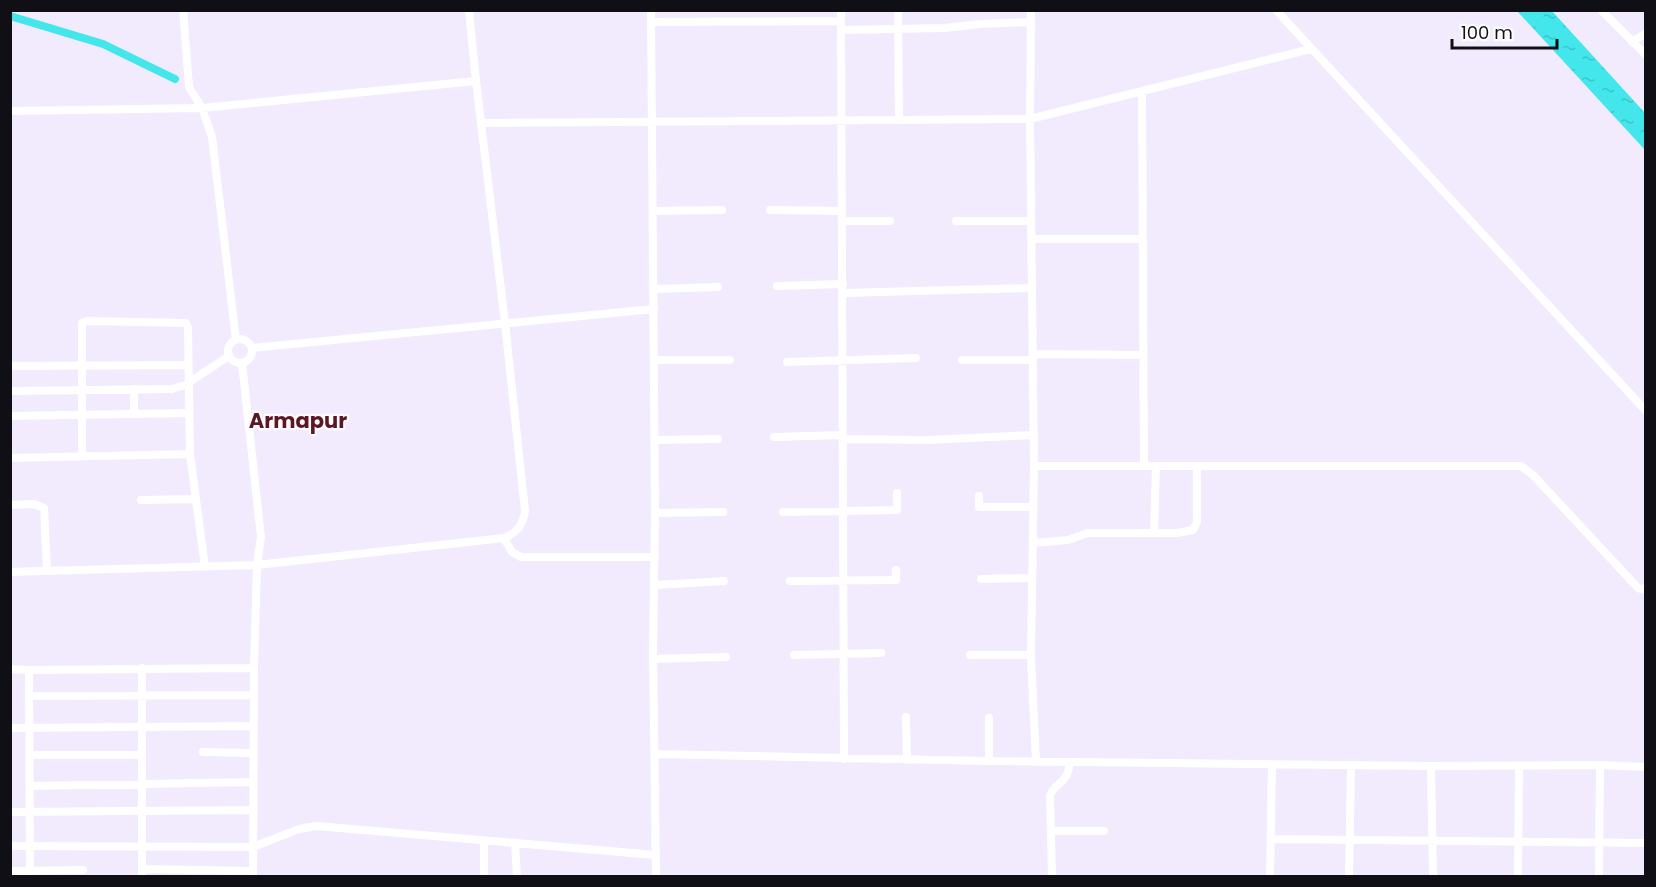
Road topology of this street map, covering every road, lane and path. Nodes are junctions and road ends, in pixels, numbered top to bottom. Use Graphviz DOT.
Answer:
graph roads {
  1 [pos="183,10"];
  2 [pos="469,10"];
  3 [pos="651,10"];
  4 [pos="841,10"];
  5 [pos="898,10"];
  6 [pos="1031,10"];
  7 [pos="1276,10"];
  8 [pos="1601,10"];
  9 [pos="651,22"];
  10 [pos="1031,22"];
  11 [pos="841,26"];
  12 [pos="898,29"];
  13 [pos="1646,33"];
  14 [pos="1632,42"];
  15 [pos="1311,49"];
  16 [pos="1646,55"];
  17 [pos="476,81"];
  18 [pos="1142,92"];
  19 [pos="202,108"];
  20 [pos="10,111"];
  21 [pos="1030,119"];
  22 [pos="841,120"];
  23 [pos="899,120"];
  24 [pos="652,122"];
  25 [pos="481,123"];
  26 [pos="722,210"];
  27 [pos="770,210"];
  28 [pos="653,211"];
  29 [pos="842,211"];
  30 [pos="1031,220"];
  31 [pos="843,221"];
  32 [pos="890,221"];
  33 [pos="956,221"];
  34 [pos="1031,239"];
  35 [pos="1143,239"];
  36 [pos="777,286"];
  37 [pos="718,287"];
  38 [pos="1032,288"];
  39 [pos="654,289"];
  40 [pos="843,289"];
  41 [pos="654,309"];
  42 [pos="505,323"];
  43 [pos="236,340"];
  44 [pos="252,348"];
  45 [pos="1144,355"];
  46 [pos="229,356"];
  47 [pos="1033,357"];
  48 [pos="916,358"];
  49 [pos="843,359"];
  50 [pos="654,360"];
  51 [pos="730,360"];
  52 [pos="962,360"];
  53 [pos="787,362"];
  54 [pos="242,363"];
  55 [pos="188,365"];
  56 [pos="10,366"];
  57 [pos="82,366"];
  58 [pos="188,383"];
  59 [pos="134,389"];
  60 [pos="83,390"];
  61 [pos="10,391"];
  62 [pos="1646,411"];
  63 [pos="189,413"];
  64 [pos="83,414"];
  65 [pos="134,414"];
  66 [pos="10,416"];
  67 [pos="1034,435"];
  68 [pos="774,437"];
  69 [pos="843,437"];
  70 [pos="718,439"];
  71 [pos="654,440"];
  72 [pos="190,454"];
  73 [pos="82,456"];
  74 [pos="10,458"];
  75 [pos="1034,466"];
  76 [pos="1144,466"];
  77 [pos="1156,466"];
  78 [pos="1197,466"];
  79 [pos="897,494"];
  80 [pos="979,496"];
  81 [pos="196,499"];
  82 [pos="141,500"];
  83 [pos="10,505"];
  84 [pos="1033,507"];
  85 [pos="844,511"];
  86 [pos="723,512"];
  87 [pos="783,512"];
  88 [pos="655,513"];
  89 [pos="1154,533"];
  90 [pos="504,538"];
  91 [pos="1033,543"];
  92 [pos="655,557"];
  93 [pos="257,565"];
  94 [pos="205,567"];
  95 [pos="896,570"];
  96 [pos="47,571"];
  97 [pos="10,572"];
  98 [pos="1032,578"];
  99 [pos="981,579"];
  100 [pos="724,581"];
  101 [pos="844,581"];
  102 [pos="790,582"];
  103 [pos="655,585"];
  104 [pos="1646,590"];
  105 [pos="881,653"];
  106 [pos="844,654"];
  107 [pos="794,655"];
  108 [pos="970,655"];
  109 [pos="1031,655"];
  110 [pos="726,657"];
  111 [pos="653,659"];
  112 [pos="142,668"];
  113 [pos="254,668"];
  114 [pos="10,669"];
  115 [pos="29,670"];
  116 [pos="142,695"];
  117 [pos="254,695"];
  118 [pos="29,696"];
  119 [pos="906,717"];
  120 [pos="989,718"];
  121 [pos="253,726"];
  122 [pos="10,728"];
  123 [pos="29,728"];
  124 [pos="142,728"];
  125 [pos="203,752"];
  126 [pos="253,753"];
  127 [pos="655,754"];
  128 [pos="30,755"];
  129 [pos="142,755"];
  130 [pos="844,759"];
  131 [pos="907,760"];
  132 [pos="989,761"];
  133 [pos="1036,762"];
  134 [pos="1070,762"];
  135 [pos="1272,765"];
  136 [pos="1351,765"];
  137 [pos="1600,765"];
  138 [pos="1431,766"];
  139 [pos="1519,766"];
  140 [pos="1646,767"];
  141 [pos="253,782"];
  142 [pos="142,783"];
  143 [pos="30,786"];
  144 [pos="253,810"];
  145 [pos="142,811"];
  146 [pos="10,812"];
  147 [pos="30,812"];
  148 [pos="1052,831"];
  149 [pos="1104,831"];
  150 [pos="1271,839"];
  151 [pos="1433,840"];
  152 [pos="484,841"];
  153 [pos="1349,841"];
  154 [pos="1599,842"];
  155 [pos="1519,843"];
  156 [pos="1646,843"];
  157 [pos="515,844"];
  158 [pos="10,846"];
  159 [pos="30,846"];
  160 [pos="142,846"];
  161 [pos="253,847"];
  162 [pos="657,855"];
  163 [pos="83,870"];
  164 [pos="10,871"];
  165 [pos="142,873"];
  166 [pos="30,874"];
  167 [pos="253,874"];
  168 [pos="484,876"];
  169 [pos="517,876"];
  170 [pos="656,876"];
  171 [pos="1052,876"];
  172 [pos="1270,876"];
  173 [pos="1349,876"];
  174 [pos="1433,876"];
  175 [pos="1518,876"];
  176 [pos="1599,876"];
  1 -- 19 [label="street"];
  2 -- 17 [label="street"];
  3 -- 9 [label="street"];
  4 -- 11 [label="street"];
  5 -- 12 [label="street"];
  6 -- 10 [label="street"];
  7 -- 15 [label="street"];
  8 -- 14 [label="street"];
  9 -- 11 [label="street"];
  9 -- 24 [label="street"];
  10 -- 12 [label="street"];
  10 -- 21 [label="street"];
  11 -- 12 [label="street"];
  11 -- 22 [label="street"];
  12 -- 23 [label="street"];
  13 -- 14 [label="street"];
  14 -- 16 [label="street"];
  15 -- 18 [label="street"];
  15 -- 62 [label="street"];
  17 -- 19 [label="street"];
  17 -- 25 [label="street"];
  18 -- 21 [label="street"];
  18 -- 35 [label="street"];
  19 -- 20 [label="street"];
  19 -- 43 [label="street"];
  21 -- 23 [label="street"];
  21 -- 30 [label="street"];
  22 -- 23 [label="street"];
  22 -- 24 [label="street"];
  22 -- 29 [label="street"];
  24 -- 25 [label="street"];
  24 -- 28 [label="street"];
  25 -- 42 [label="street"];
  26 -- 28 [label="street"];
  27 -- 29 [label="street"];
  28 -- 39 [label="street"];
  29 -- 31 [label="street"];
  30 -- 33 [label="street"];
  30 -- 34 [label="street"];
  31 -- 32 [label="street"];
  31 -- 40 [label="street"];
  34 -- 35 [label="street"];
  34 -- 38 [label="street"];
  35 -- 45 [label="street"];
  36 -- 40 [label="street"];
  37 -- 39 [label="street"];
  38 -- 40 [label="street"];
  38 -- 47 [label="street"];
  39 -- 41 [label="street"];
  40 -- 49 [label="street"];
  41 -- 42 [label="street"];
  41 -- 50 [label="street"];
  42 -- 44 [label="street"];
  42 -- 90 [label="street"];
  43 -- 44 [label="street"];
  43 -- 46 [label="street"];
  44 -- 54 [label="street"];
  45 -- 47 [label="street"];
  45 -- 76 [label="street"];
  46 -- 54 [label="street"];
  46 -- 58 [label="street"];
  47 -- 52 [label="street"];
  47 -- 67 [label="street"];
  48 -- 49 [label="street"];
  49 -- 53 [label="street"];
  49 -- 69 [label="street"];
  50 -- 51 [label="street"];
  50 -- 71 [label="street"];
  54 -- 93 [label="street"];
  55 -- 57 [label="street"];
  55 -- 57 [label="street"];
  55 -- 58 [label="street"];
  56 -- 57 [label="street"];
  57 -- 60 [label="street"];
  58 -- 59 [label="street"];
  58 -- 63 [label="street"];
  59 -- 60 [label="street"];
  59 -- 65 [label="street"];
  60 -- 61 [label="street"];
  60 -- 64 [label="street"];
  63 -- 65 [label="street"];
  63 -- 72 [label="street"];
  64 -- 65 [label="street"];
  64 -- 66 [label="street"];
  64 -- 73 [label="street"];
  67 -- 69 [label="street"];
  67 -- 75 [label="street"];
  68 -- 69 [label="street"];
  69 -- 85 [label="street"];
  70 -- 71 [label="street"];
  71 -- 88 [label="street"];
  72 -- 73 [label="street"];
  72 -- 81 [label="street"];
  73 -- 74 [label="street"];
  75 -- 76 [label="street"];
  75 -- 84 [label="street"];
  76 -- 77 [label="street"];
  77 -- 78 [label="street"];
  77 -- 89 [label="street"];
  78 -- 89 [label="street"];
  78 -- 104 [label="street"];
  79 -- 85 [label="street"];
  80 -- 84 [label="street"];
  81 -- 82 [label="street"];
  81 -- 94 [label="street"];
  83 -- 96 [label="street"];
  84 -- 91 [label="street"];
  85 -- 87 [label="street"];
  85 -- 101 [label="street"];
  86 -- 88 [label="street"];
  88 -- 92 [label="street"];
  89 -- 91 [label="street"];
  90 -- 92 [label="street"];
  90 -- 93 [label="street"];
  91 -- 98 [label="street"];
  92 -- 103 [label="street"];
  93 -- 94 [label="street"];
  93 -- 113 [label="street"];
  94 -- 96 [label="street"];
  95 -- 101 [label="street"];
  96 -- 97 [label="street"];
  98 -- 99 [label="street"];
  98 -- 109 [label="street"];
  100 -- 103 [label="street"];
  101 -- 102 [label="street"];
  101 -- 106 [label="street"];
  103 -- 111 [label="street"];
  105 -- 106 [label="street"];
  106 -- 107 [label="street"];
  106 -- 130 [label="street"];
  108 -- 109 [label="street"];
  109 -- 133 [label="street"];
  110 -- 111 [label="street"];
  111 -- 127 [label="street"];
  112 -- 113 [label="street"];
  112 -- 115 [label="street"];
  112 -- 116 [label="street"];
  113 -- 117 [label="street"];
  114 -- 115 [label="street"];
  115 -- 118 [label="street"];
  116 -- 117 [label="street"];
  116 -- 118 [label="street"];
  116 -- 124 [label="street"];
  117 -- 121 [label="street"];
  118 -- 123 [label="street"];
  119 -- 131 [label="street"];
  120 -- 132 [label="street"];
  121 -- 124 [label="street"];
  121 -- 126 [label="street"];
  122 -- 123 [label="street"];
  123 -- 124 [label="street"];
  123 -- 128 [label="street"];
  124 -- 129 [label="street"];
  125 -- 126 [label="street"];
  126 -- 141 [label="street"];
  127 -- 130 [label="street"];
  127 -- 162 [label="street"];
  128 -- 129 [label="street"];
  128 -- 143 [label="street"];
  129 -- 142 [label="street"];
  130 -- 131 [label="street"];
  131 -- 132 [label="street"];
  132 -- 133 [label="street"];
  133 -- 134 [label="street"];
  134 -- 135 [label="street"];
  134 -- 148 [label="street"];
  135 -- 136 [label="street"];
  135 -- 150 [label="street"];
  136 -- 138 [label="street"];
  136 -- 153 [label="street"];
  137 -- 139 [label="street"];
  137 -- 140 [label="street"];
  137 -- 154 [label="street"];
  138 -- 139 [label="street"];
  138 -- 151 [label="street"];
  139 -- 155 [label="street"];
  141 -- 142 [label="street"];
  141 -- 144 [label="street"];
  142 -- 143 [label="street"];
  142 -- 145 [label="street"];
  143 -- 147 [label="street"];
  144 -- 145 [label="street"];
  144 -- 161 [label="street"];
  145 -- 147 [label="street"];
  145 -- 160 [label="street"];
  146 -- 147 [label="street"];
  147 -- 159 [label="street"];
  148 -- 149 [label="street"];
  148 -- 171 [label="street"];
  150 -- 153 [label="street"];
  150 -- 172 [label="street"];
  151 -- 153 [label="street"];
  151 -- 155 [label="street"];
  151 -- 174 [label="street"];
  152 -- 157 [label="street"];
  152 -- 161 [label="street"];
  152 -- 168 [label="street"];
  153 -- 173 [label="street"];
  154 -- 155 [label="street"];
  154 -- 156 [label="street"];
  154 -- 176 [label="street"];
  155 -- 175 [label="street"];
  157 -- 162 [label="street"];
  157 -- 169 [label="street"];
  158 -- 159 [label="street"];
  159 -- 160 [label="street"];
  159 -- 166 [label="street"];
  160 -- 161 [label="street"];
  160 -- 165 [label="street"];
  161 -- 167 [label="street"];
  162 -- 170 [label="street"];
  163 -- 166 [label="street"];
  164 -- 166 [label="street"];
  165 -- 167 [label="street"];
}
